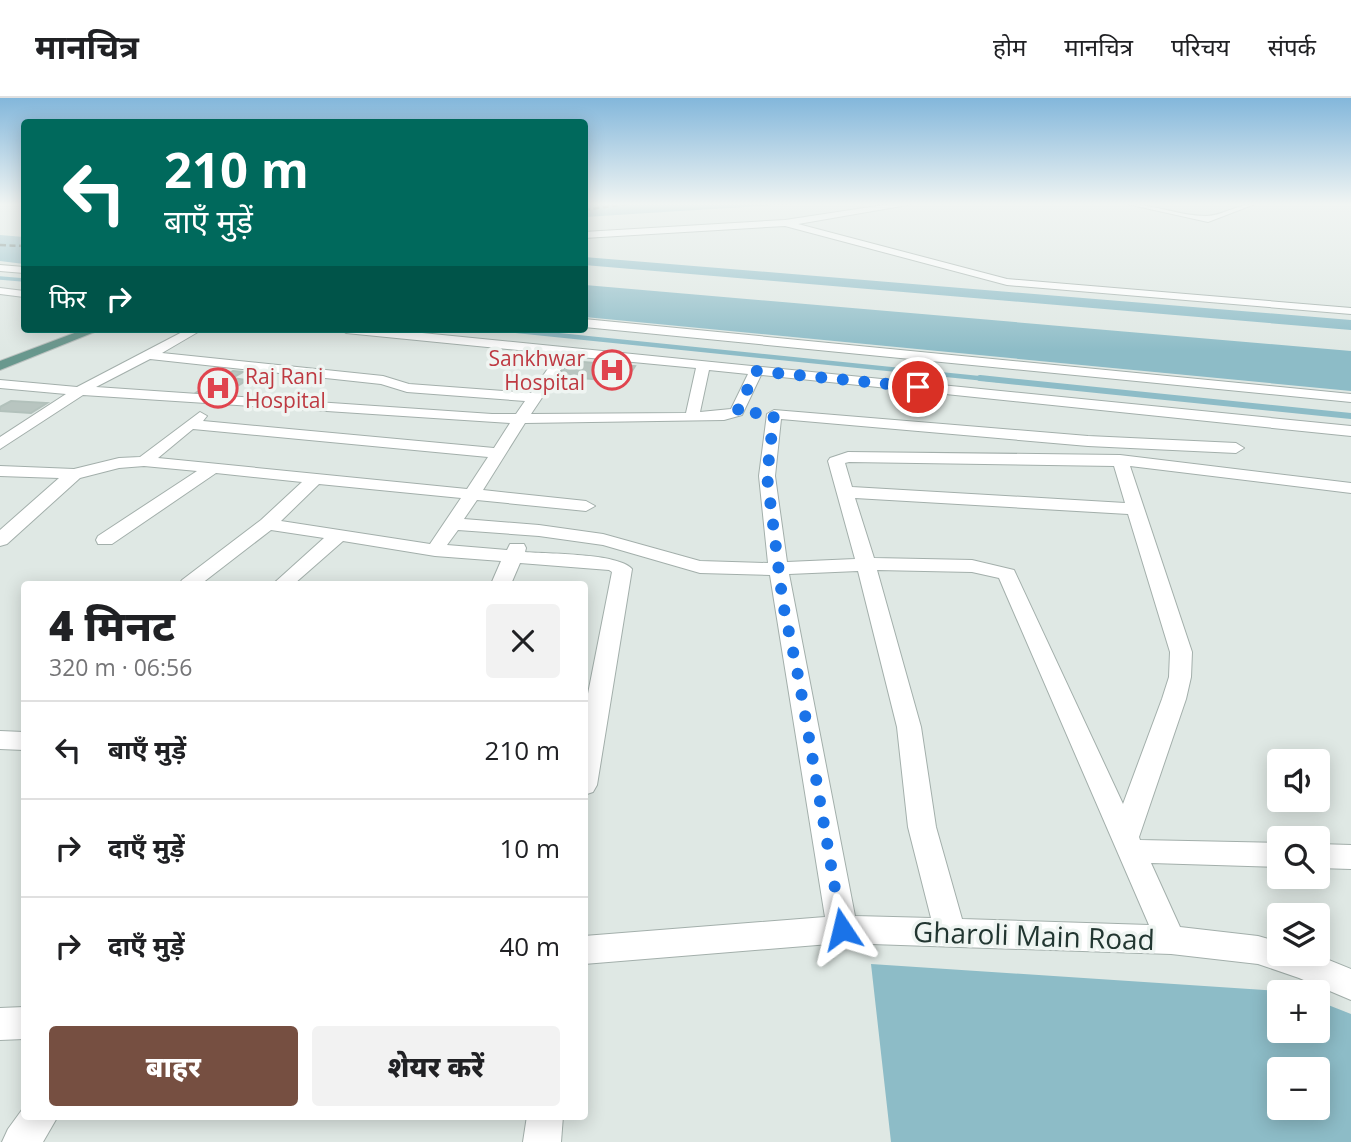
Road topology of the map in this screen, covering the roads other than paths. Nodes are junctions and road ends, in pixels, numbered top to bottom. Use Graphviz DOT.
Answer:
graph roads {
  1 [pos="897,253"];
  2 [pos="0,268"];
  3 [pos="21,270"];
  4 [pos="0,291"];
  5 [pos="21,294"];
  6 [pos="1351,311"];
  7 [pos="588,323"];
  8 [pos="86,333"];
  9 [pos="189,333"];
  10 [pos="384,333"];
  11 [pos="566,352"];
  12 [pos="148,355"];
  13 [pos="0,366"];
  14 [pos="704,366"];
  15 [pos="756,371"];
  16 [pos="0,384"];
  17 [pos="80,391"];
  18 [pos="534,397"];
  19 [pos="222,398"];
  20 [pos="1351,398"];
  21 [pos="756,413"];
  22 [pos="692,417"];
  23 [pos="519,419"];
  24 [pos="190,424"];
  25 [pos="1351,431"];
  26 [pos="0,444"];
  27 [pos="1236,447"];
  28 [pos="498,453"];
  29 [pos="1120,460"];
  30 [pos="145,461"];
  31 [pos="213,468"];
  32 [pos="0,471"];
  33 [pos="74,474"];
  34 [pos="316,478"];
  35 [pos="1351,488"];
  36 [pos="846,492"];
  37 [pos="474,494"];
  38 [pos="586,506"];
  39 [pos="1137,509"];
  40 [pos="267,524"];
  41 [pos="454,524"];
  42 [pos="526,530"];
  43 [pos="340,534"];
  44 [pos="0,540"];
  45 [pos="105,541"];
  46 [pos="436,550"];
  47 [pos="512,558"];
  48 [pos="867,564"];
  49 [pos="778,568"];
  50 [pos="193,581"];
  51 [pos="286,581"];
  52 [pos="502,581"];
  53 [pos="0,740"];
  54 [pos="21,741"];
  55 [pos="588,762"];
  56 [pos="1126,845"];
  57 [pos="1267,854"];
  58 [pos="1330,856"];
  59 [pos="1351,857"];
  60 [pos="842,929"];
  61 [pos="950,931"];
  62 [pos="1171,940"];
  63 [pos="588,950"];
  64 [pos="1351,985"];
  65 [pos="21,1023"];
  66 [pos="0,1024"];
  67 [pos="37,1120"];
  68 [pos="545,1120"];
  69 [pos="21,1142"];
  70 [pos="542,1142"];
  1 -- 6 [label="street"];
  2 -- 3 [label="street"];
  4 -- 5 [label="street"];
  7 -- 20 [label="street"];
  8 -- 13 [label="main road"];
  9 -- 12 [label="street"];
  10 -- 11 [label="street"];
  11 -- 14 [label="street"];
  11 -- 18 [label="street"];
  12 -- 17 [label="street"];
  12 -- 18 [label="street"];
  14 -- 15 [label="street"];
  14 -- 22 [label="street"];
  15 -- 21 [label="street"];
  15 -- 25 [label="street"];
  16 -- 17 [label="street"];
  17 -- 19 [label="street"];
  17 -- 26 [label="street"];
  18 -- 23 [label="street"];
  19 -- 23 [label="street"];
  19 -- 24 [label="street"];
  21 -- 22 [label="street"];
  21 -- 27 [label="street"];
  21 -- 49 [label="street"];
  22 -- 23 [label="street"];
  23 -- 28 [label="street"];
  24 -- 28 [label="street"];
  24 -- 30 [label="street"];
  28 -- 37 [label="street"];
  29 -- 35 [label="street"];
  29 -- 36 [label="street"];
  29 -- 39 [label="street"];
  30 -- 31 [label="street"];
  30 -- 33 [label="street"];
  31 -- 34 [label="street"];
  31 -- 45 [label="street"];
  32 -- 33 [label="street"];
  33 -- 44 [label="street"];
  34 -- 37 [label="street"];
  34 -- 40 [label="street"];
  36 -- 39 [label="street"];
  36 -- 48 [label="street"];
  37 -- 38 [label="street"];
  37 -- 41 [label="street"];
  39 -- 56 [label="street"];
  40 -- 43 [label="street"];
  40 -- 50 [label="street"];
  41 -- 42 [label="street"];
  41 -- 46 [label="street"];
  42 -- 47 [label="street"];
  42 -- 49 [label="street"];
  43 -- 46 [label="street"];
  43 -- 51 [label="street"];
  46 -- 47 [label="street"];
  47 -- 52 [label="street"];
  47 -- 55 [label="street"];
  48 -- 49 [label="street"];
  48 -- 56 [label="street"];
  48 -- 61 [label="street"];
  49 -- 60 [label="street"];
  53 -- 54 [label="street"];
  56 -- 57 [label="street"];
  56 -- 62 [label="street"];
  58 -- 59 [label="street"];
  60 -- 61 [label="street, Gharoli Main Road"];
  60 -- 63 [label="street, Gharoli Main Road"];
  61 -- 62 [label="street, Gharoli Main Road"];
  62 -- 64 [label="street, Gharoli Main Road"];
  65 -- 66 [label="street"];
  67 -- 69 [label="street"];
  68 -- 70 [label="street"];
}
